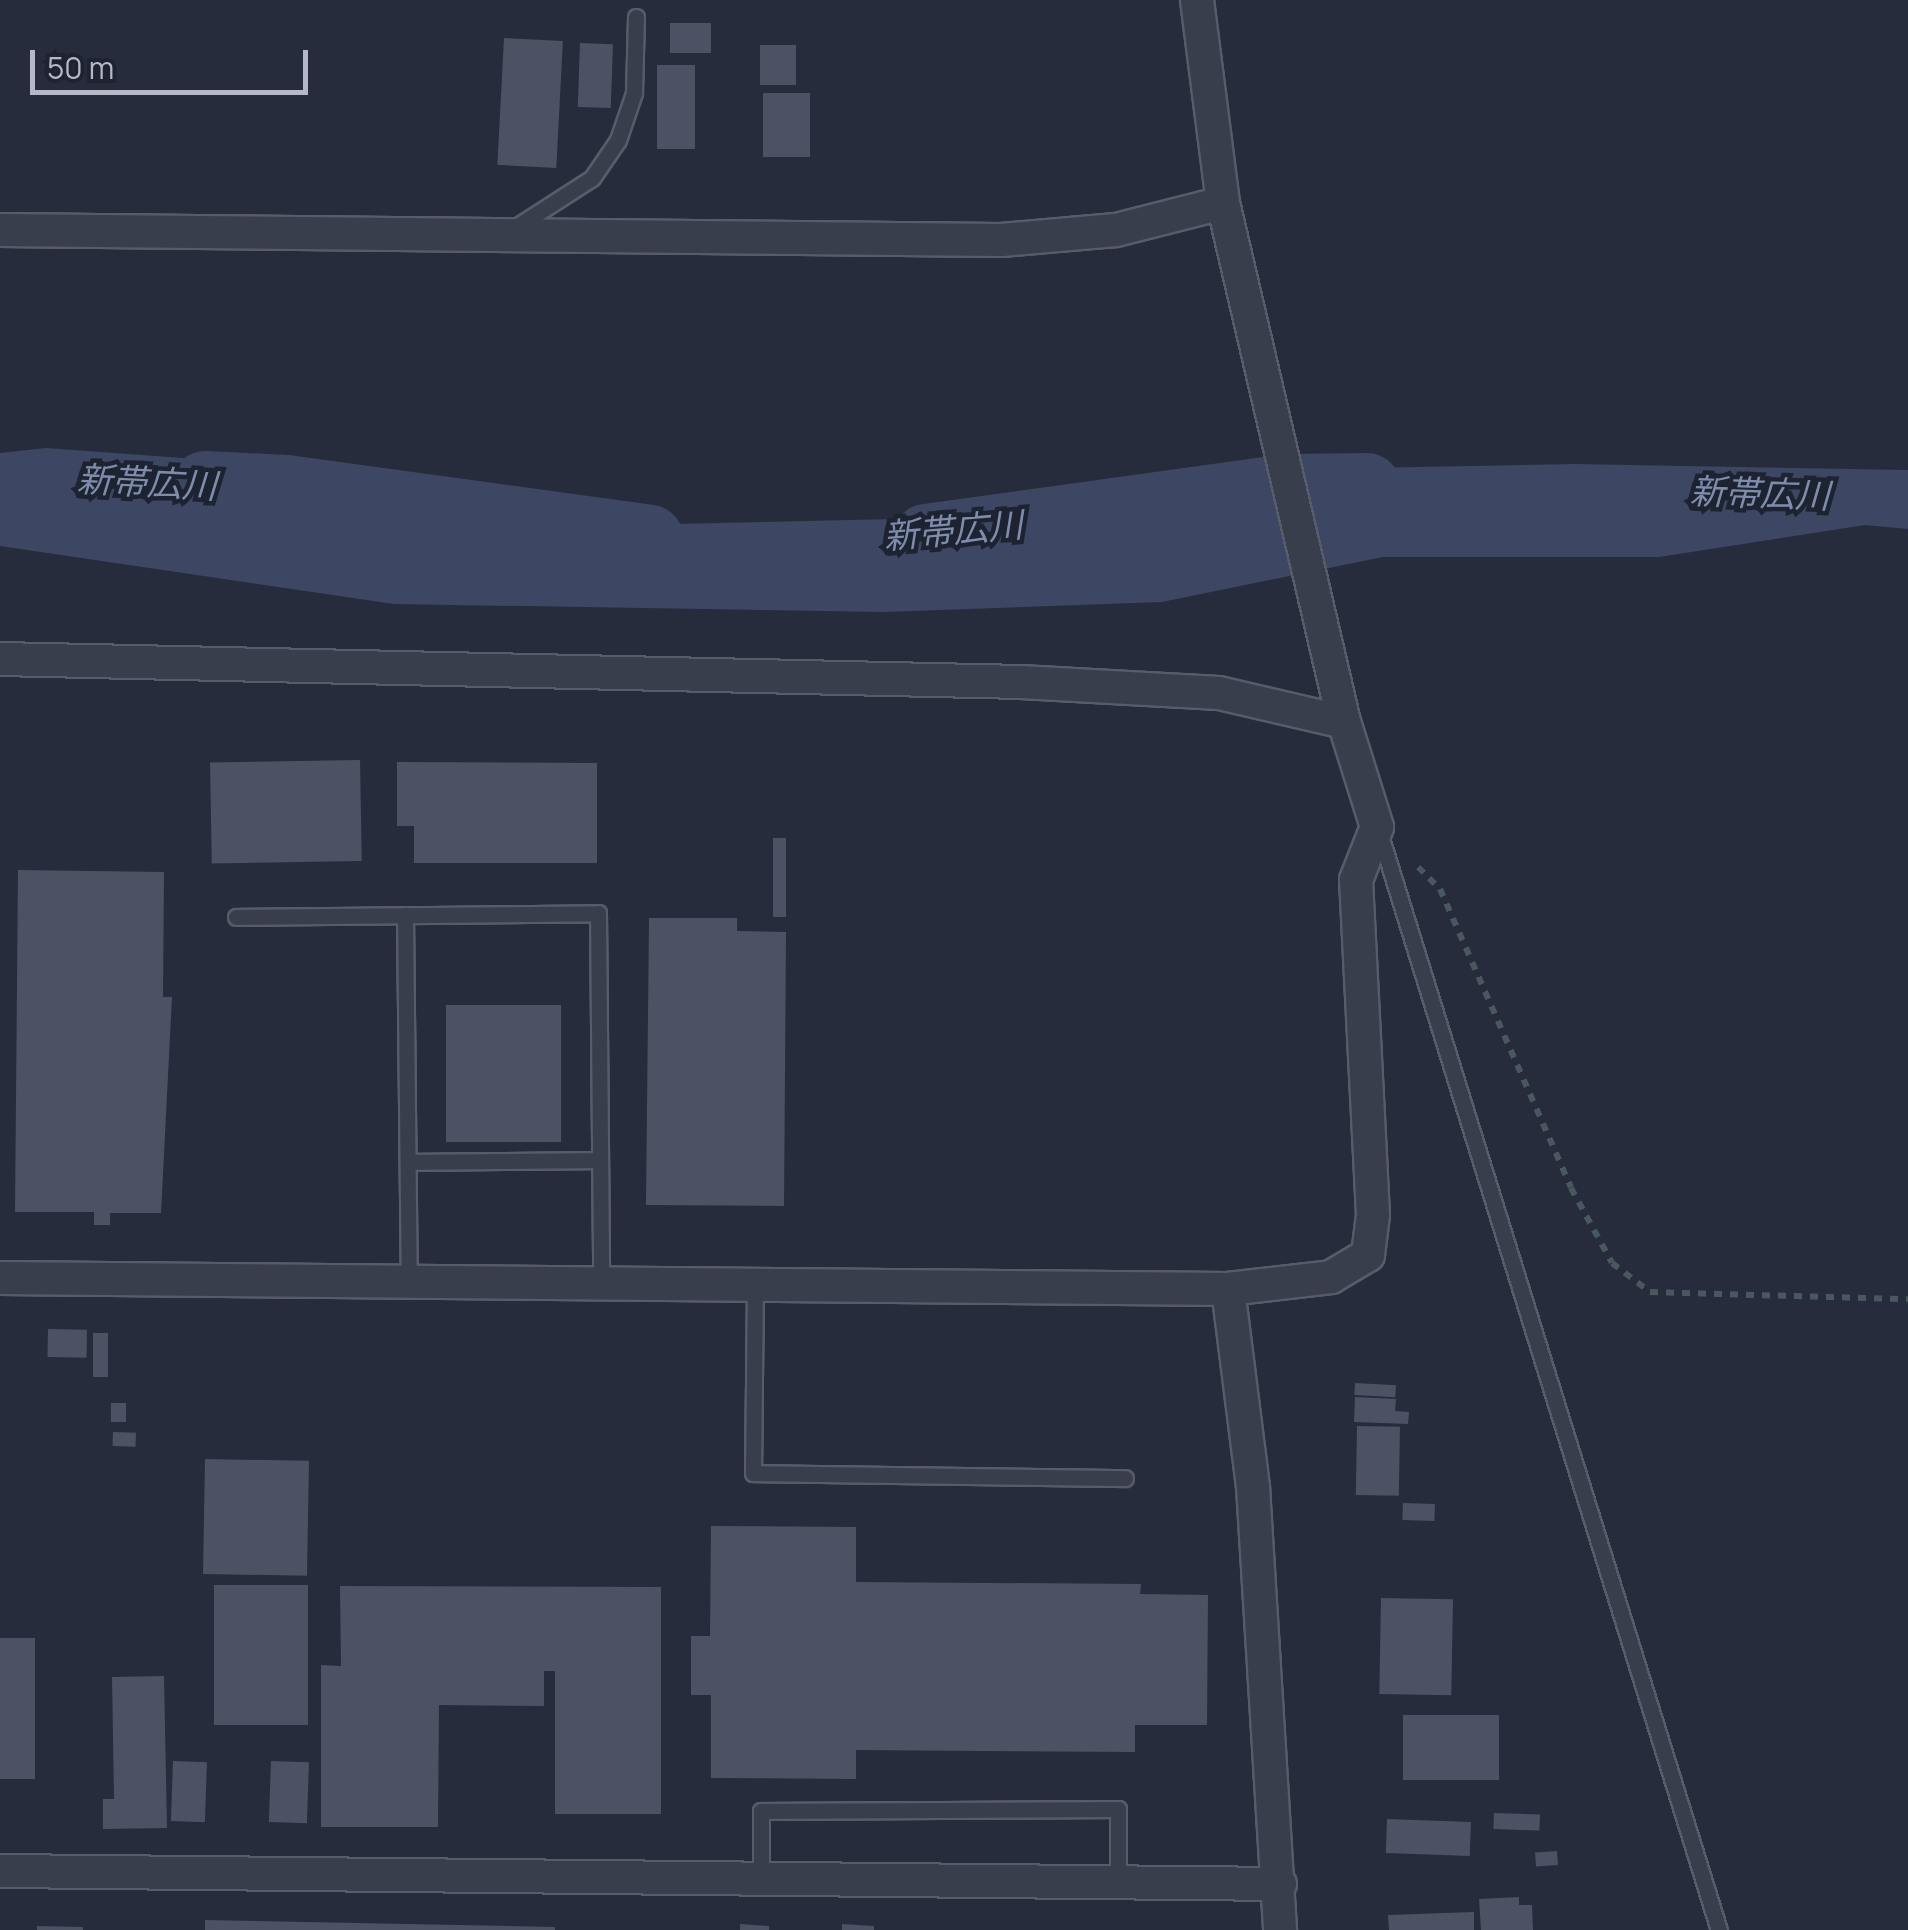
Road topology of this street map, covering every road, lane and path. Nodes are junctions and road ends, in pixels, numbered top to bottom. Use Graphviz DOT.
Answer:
graph roads {
  1 [pos="1198,0"];
  2 [pos="636,16"];
  3 [pos="1222,203"];
  4 [pos="0,230"];
  5 [pos="502,237"];
  6 [pos="0,659"];
  7 [pos="1344,722"];
  8 [pos="1377,827"];
  9 [pos="405,915"];
  10 [pos="236,917"];
  11 [pos="600,1160"];
  12 [pos="408,1162"];
  13 [pos="0,1278"];
  14 [pos="409,1282"];
  15 [pos="601,1283"];
  16 [pos="755,1284"];
  17 [pos="1228,1289"];
  18 [pos="1908,1299"];
  19 [pos="1125,1478"];
  20 [pos="0,1871"];
  21 [pos="761,1879"];
  22 [pos="1118,1883"];
  23 [pos="1280,1884"];
  24 [pos="1280,1930"];
  25 [pos="1719,1930"];
  1 -- 3 [label="street"];
  2 -- 5 [label="lane"];
  3 -- 5 [label="street"];
  3 -- 7 [label="street"];
  4 -- 5 [label="street"];
  6 -- 7 [label="street"];
  7 -- 8 [label="street"];
  8 -- 17 [label="street"];
  8 -- 18 [label="path"];
  8 -- 25 [label="lane"];
  9 -- 10 [label="lane"];
  9 -- 11 [label="lane"];
  9 -- 12 [label="lane"];
  11 -- 12 [label="lane"];
  11 -- 15 [label="lane"];
  12 -- 14 [label="lane"];
  13 -- 14 [label="street"];
  14 -- 15 [label="street"];
  15 -- 16 [label="street"];
  16 -- 17 [label="street"];
  16 -- 19 [label="lane"];
  17 -- 23 [label="street"];
  20 -- 21 [label="street"];
  21 -- 22 [label="street"];
  21 -- 22 [label="lane"];
  22 -- 23 [label="street"];
  23 -- 24 [label="street"];
}
